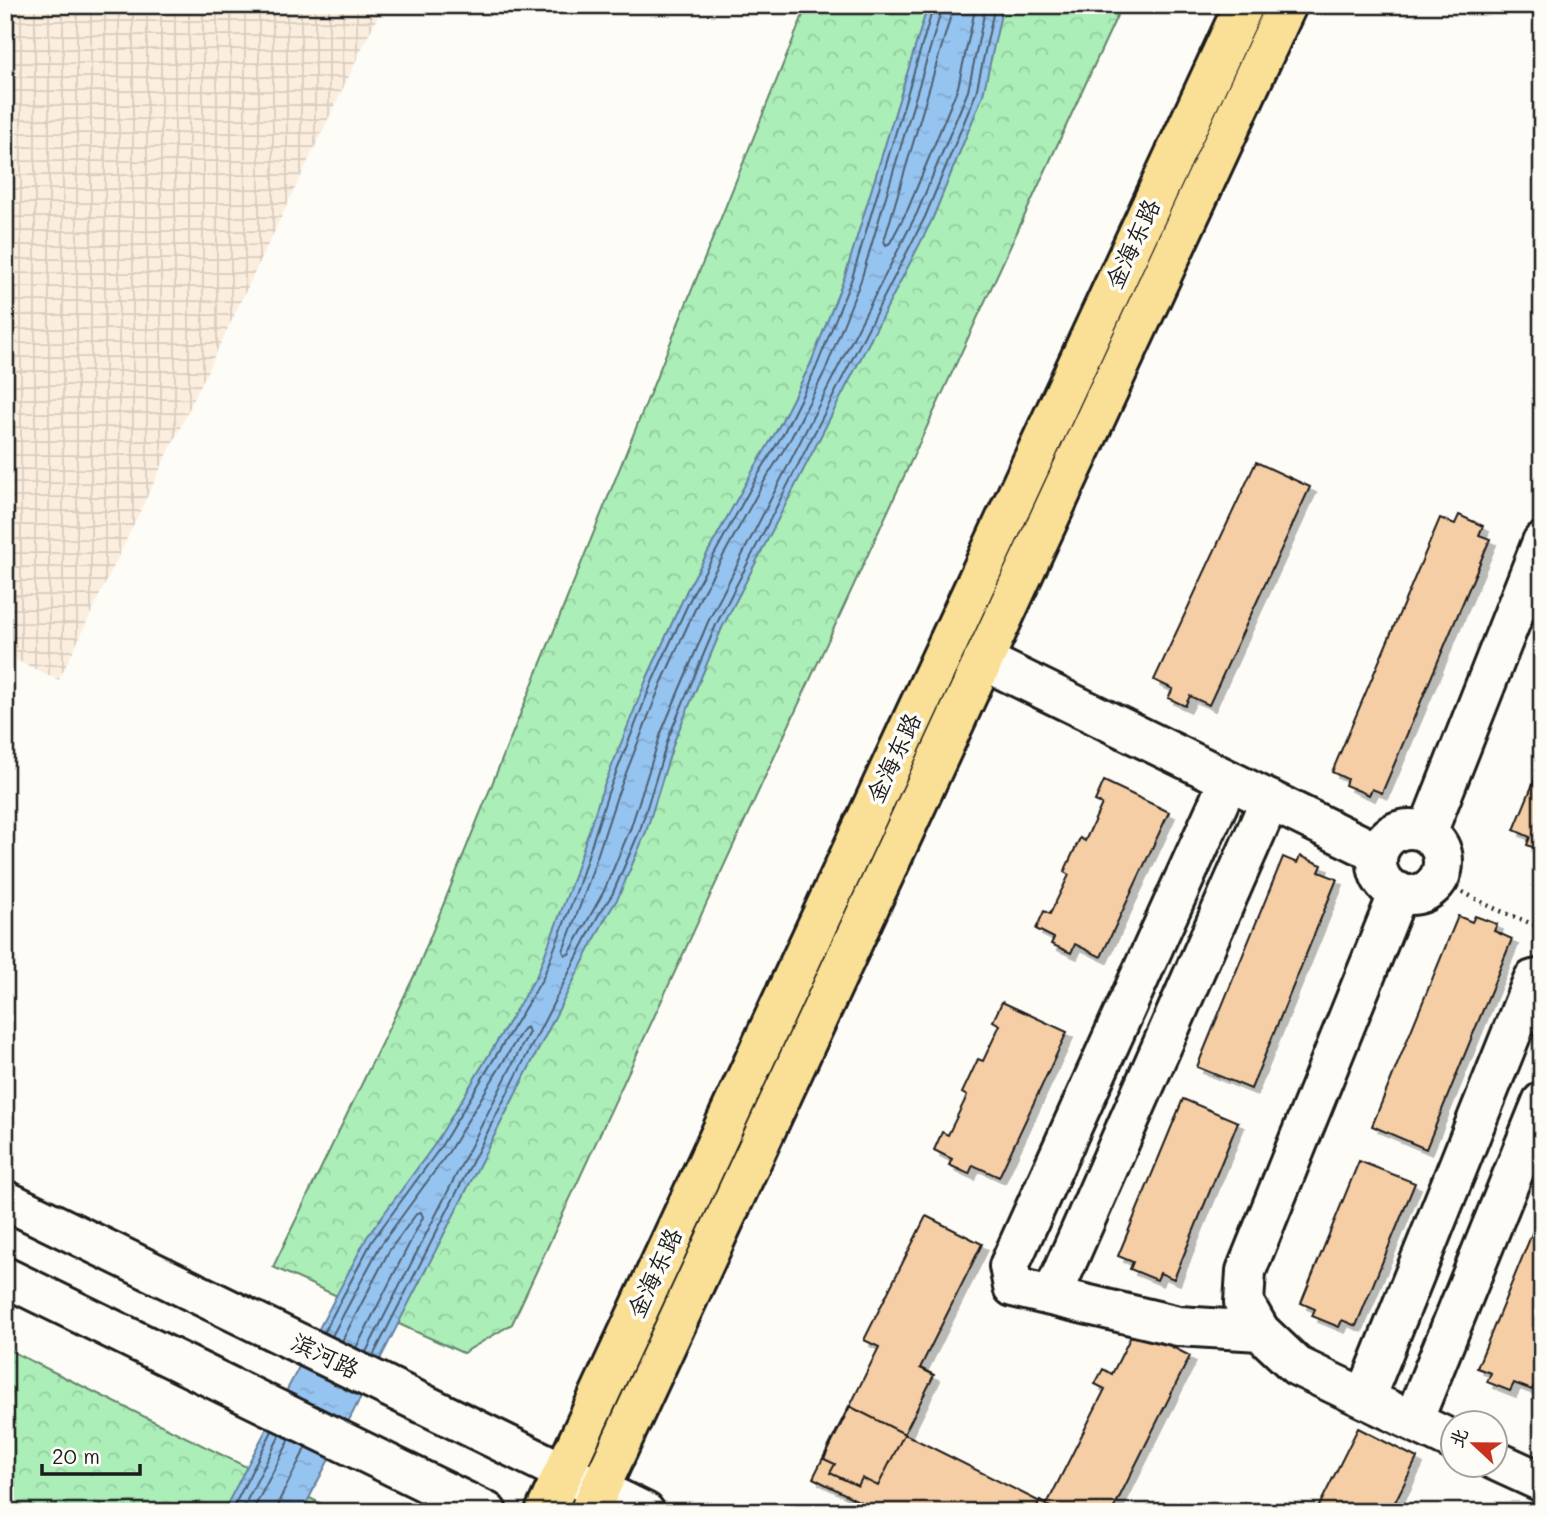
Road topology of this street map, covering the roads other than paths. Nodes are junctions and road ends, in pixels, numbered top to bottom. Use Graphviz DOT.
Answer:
graph roads {
  1 [pos="1244,5"];
  2 [pos="1287,5"];
  3 [pos="1542,542"];
  4 [pos="983,660"];
  5 [pos="1229,780"];
  6 [pos="1270,800"];
  7 [pos="1427,833"];
  8 [pos="1378,853"];
  9 [pos="1399,892"];
  10 [pos="1542,978"];
  11 [pos="1542,1102"];
  12 [pos="5,1200"];
  13 [pos="5,1277"];
  14 [pos="1052,1296"];
  15 [pos="1260,1331"];
  16 [pos="1364,1398"];
  17 [pos="1413,1421"];
  18 [pos="1438,1433"];
  19 [pos="1508,1466"];
  20 [pos="563,1472"];
  21 [pos="1542,1482"];
  22 [pos="594,1501"];
  23 [pos="487,1512"];
  24 [pos="545,1512"];
  25 [pos="645,1512"];
  1 -- 20 [label="main road, 金海东路"];
  2 -- 4 [label="main road, 金海东路"];
  3 -- 7 [label="street"];
  4 -- 5 [label="street"];
  4 -- 22 [label="main road, 金海东路"];
  5 -- 6 [label="street"];
  5 -- 14 [label="street"];
  6 -- 8 [label="street"];
  6 -- 14 [label="street"];
  7 -- 8 [label="street"];
  7 -- 9 [label="street"];
  8 -- 9 [label="street"];
  9 -- 15 [label="street"];
  10 -- 16 [label="street"];
  11 -- 17 [label="street"];
  12 -- 20 [label="street, 滨河路"];
  13 -- 23 [label="street"];
  14 -- 15 [label="street"];
  15 -- 16 [label="street"];
  16 -- 17 [label="street"];
  17 -- 18 [label="street"];
  19 -- 21 [label="street"];
  20 -- 22 [label="street, 滨河路"];
  20 -- 24 [label="main road, 金海东路"];
  22 -- 25 [label="street, 滨河路"];
}
